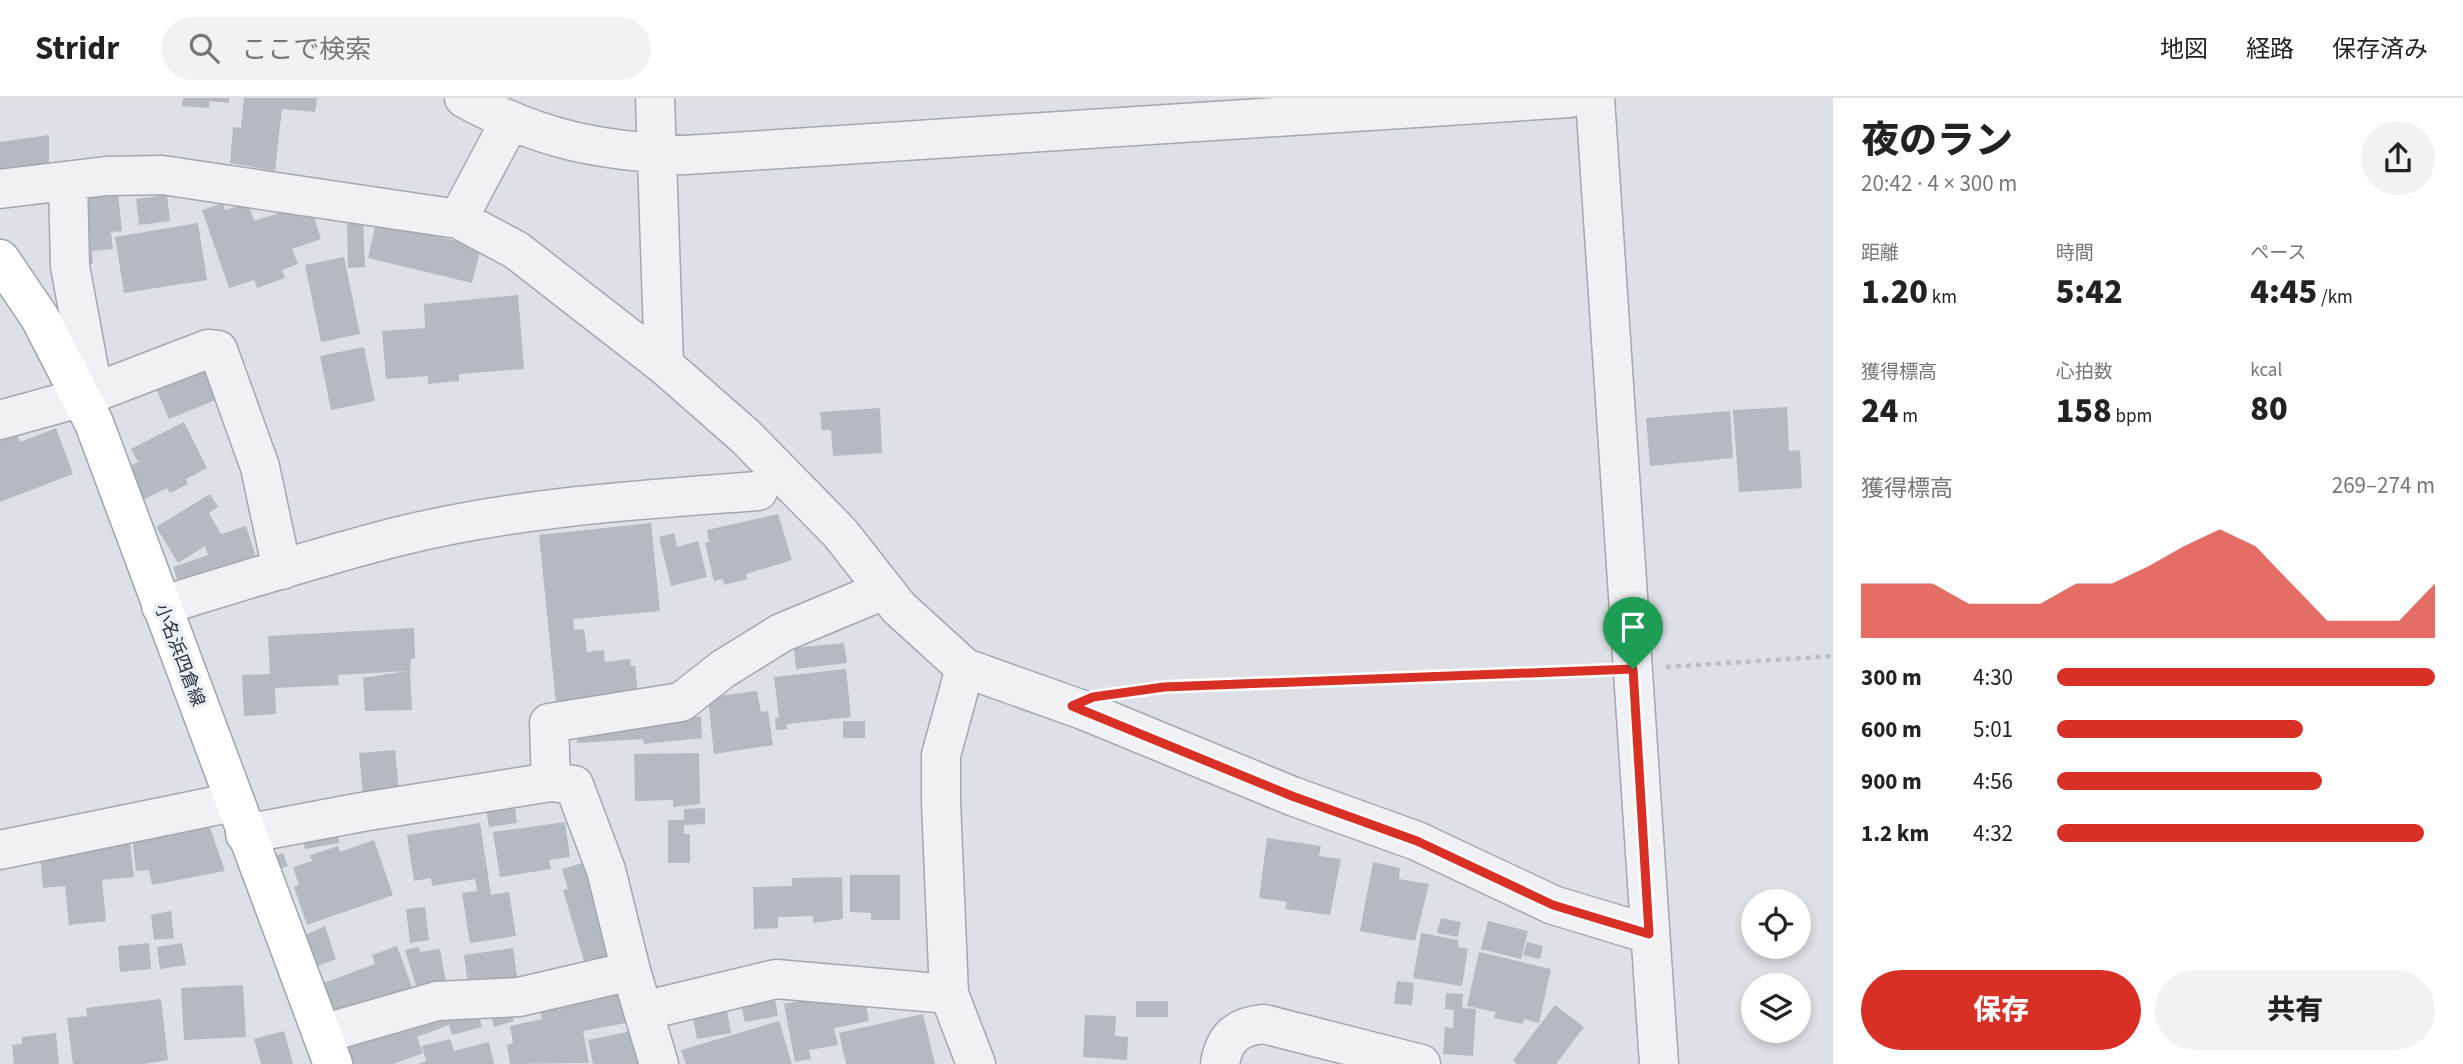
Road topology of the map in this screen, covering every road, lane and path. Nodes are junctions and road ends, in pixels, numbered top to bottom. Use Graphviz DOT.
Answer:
graph roads {
  1 [pos="464,98"];
  2 [pos="655,98"];
  3 [pos="1570,98"];
  4 [pos="1595,98"];
  5 [pos="509,123"];
  6 [pos="659,154"];
  7 [pos="68,181"];
  8 [pos="0,189"];
  9 [pos="458,219"];
  10 [pos="0,259"];
  11 [pos="664,365"];
  12 [pos="86,395"];
  13 [pos="0,420"];
  14 [pos="758,491"];
  15 [pos="282,570"];
  16 [pos="884,590"];
  17 [pos="161,606"];
  18 [pos="1833,656"];
  19 [pos="965,668"];
  20 [pos="1633,669"];
  21 [pos="1124,692"];
  22 [pos="551,782"];
  23 [pos="239,818"];
  24 [pos="0,850"];
  25 [pos="1649,934"];
  26 [pos="631,971"];
  27 [pos="949,994"];
  28 [pos="643,1011"];
  29 [pos="328,1049"];
  30 [pos="659,1064"];
  31 [pos="976,1064"];
  32 [pos="1220,1064"];
  33 [pos="1421,1064"];
  34 [pos="1659,1064"];
  1 -- 5 [label="street"];
  2 -- 6 [label="street"];
  3 -- 6 [label="street"];
  4 -- 20 [label="street"];
  5 -- 6 [label="street"];
  5 -- 9 [label="street"];
  6 -- 11 [label="street"];
  7 -- 8 [label="street"];
  7 -- 9 [label="street"];
  7 -- 12 [label="street"];
  9 -- 11 [label="street"];
  10 -- 12 [label="main road, 小名浜四倉線"];
  11 -- 16 [label="street"];
  12 -- 13 [label="street"];
  12 -- 15 [label="street"];
  12 -- 17 [label="main road, 小名浜四倉線"];
  14 -- 15 [label="street"];
  15 -- 17 [label="street"];
  16 -- 19 [label="street"];
  16 -- 22 [label="street"];
  17 -- 23 [label="main road, 小名浜四倉線"];
  18 -- 20 [label="path"];
  19 -- 25 [label="street"];
  19 -- 27 [label="street"];
  20 -- 21 [label="path"];
  20 -- 25 [label="street"];
  22 -- 23 [label="street"];
  22 -- 26 [label="street"];
  23 -- 24 [label="street"];
  23 -- 29 [label="main road, 小名浜四倉線"];
  25 -- 34 [label="street"];
  26 -- 28 [label="street"];
  26 -- 29 [label="street"];
  27 -- 28 [label="street"];
  27 -- 31 [label="street"];
  28 -- 30 [label="street"];
  32 -- 33 [label="street"];
}
